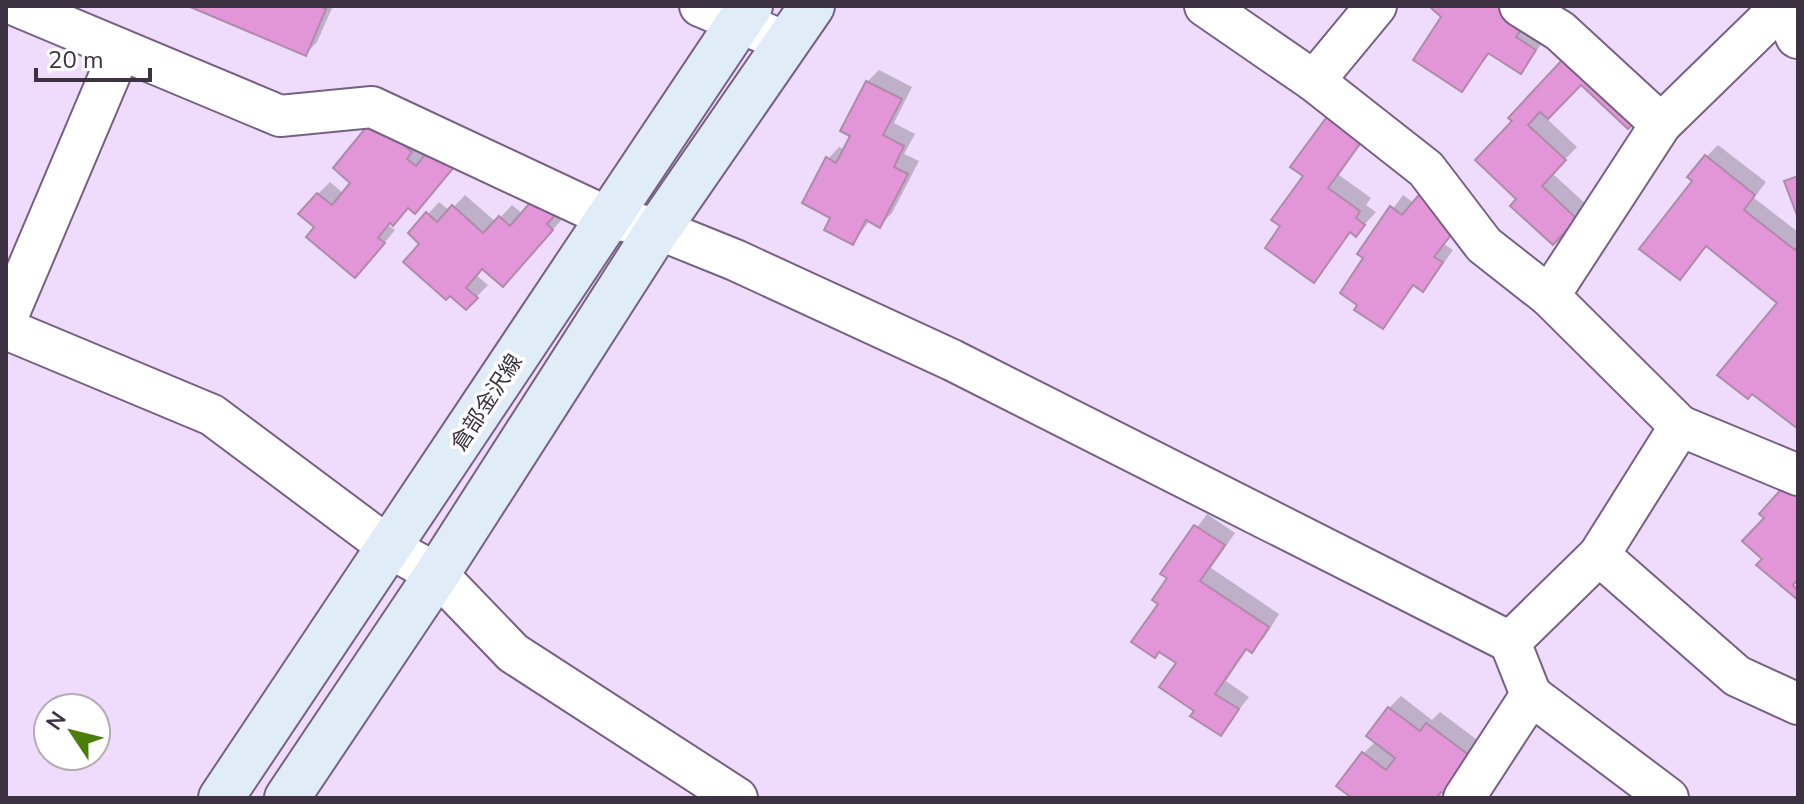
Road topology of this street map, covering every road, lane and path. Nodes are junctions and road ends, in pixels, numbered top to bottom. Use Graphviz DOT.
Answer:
graph roads {
  1 [pos="17,6"];
  2 [pos="812,6"];
  3 [pos="1205,6"];
  4 [pos="1376,6"];
  5 [pos="1520,6"];
  6 [pos="1784,6"];
  7 [pos="729,12"];
  8 [pos="1798,36"];
  9 [pos="788,43"];
  10 [pos="120,51"];
  11 [pos="1314,81"];
  12 [pos="1661,124"];
  13 [pos="607,217"];
  14 [pos="658,229"];
  15 [pos="1549,296"];
  16 [pos="6,320"];
  17 [pos="6,329"];
  18 [pos="1680,426"];
  19 [pos="1798,475"];
  20 [pos="390,548"];
  21 [pos="1599,555"];
  22 [pos="437,574"];
  23 [pos="1510,642"];
  24 [pos="1531,695"];
  25 [pos="1798,704"];
  26 [pos="221,798"];
  27 [pos="287,798"];
  28 [pos="737,798"];
  29 [pos="1464,798"];
  30 [pos="1668,798"];
  1 -- 10 [label="street"];
  2 -- 9 [label="main road"];
  3 -- 11 [label="street"];
  4 -- 11 [label="street"];
  5 -- 12 [label="street"];
  6 -- 8 [label="street"];
  6 -- 12 [label="street"];
  7 -- 9 [label="street"];
  7 -- 13 [label="main road, 倉部金沢線"];
  9 -- 14 [label="main road"];
  10 -- 13 [label="street"];
  10 -- 16 [label="street"];
  11 -- 15 [label="street"];
  12 -- 15 [label="street"];
  13 -- 14 [label="street"];
  13 -- 20 [label="main road, 倉部金沢線"];
  14 -- 22 [label="main road"];
  14 -- 23 [label="street"];
  15 -- 18 [label="street"];
  17 -- 20 [label="street"];
  18 -- 19 [label="street"];
  18 -- 21 [label="street"];
  20 -- 22 [label="street"];
  20 -- 26 [label="main road, 倉部金沢線"];
  21 -- 23 [label="street"];
  21 -- 25 [label="street"];
  22 -- 27 [label="main road"];
  22 -- 28 [label="street"];
  23 -- 24 [label="street"];
  24 -- 29 [label="street"];
  24 -- 30 [label="street"];
}
